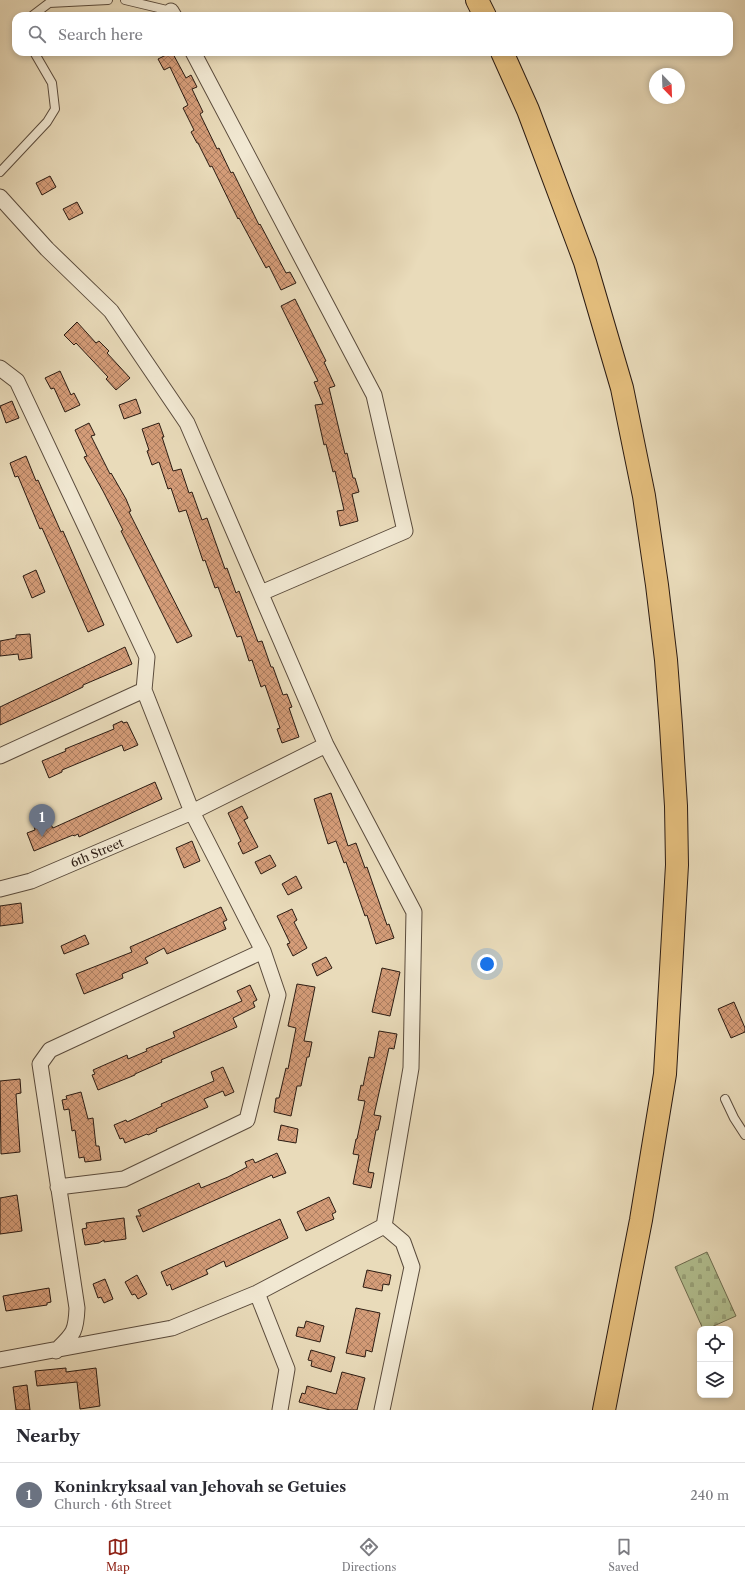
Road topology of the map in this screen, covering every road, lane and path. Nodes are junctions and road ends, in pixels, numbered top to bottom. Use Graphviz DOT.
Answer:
graph roads {
  1 [pos="108,0"];
  2 [pos="125,0"];
  3 [pos="477,0"];
  4 [pos="37,12"];
  5 [pos="168,12"];
  6 [pos="483,12"];
  7 [pos="36,56"];
  8 [pos="195,56"];
  9 [pos="504,56"];
  10 [pos="0,172"];
  11 [pos="0,197"];
  12 [pos="0,368"];
  13 [pos="261,593"];
  14 [pos="144,690"];
  15 [pos="326,745"];
  16 [pos="0,756"];
  17 [pos="192,812"];
  18 [pos="0,887"];
  19 [pos="263,952"];
  20 [pos="725,1099"];
  21 [pos="745,1135"];
  22 [pos="58,1187"];
  23 [pos="384,1226"];
  24 [pos="257,1293"];
  25 [pos="56,1350"];
  26 [pos="0,1360"];
  27 [pos="280,1410"];
  28 [pos="382,1410"];
  29 [pos="604,1410"];
  1 -- 4 [label="lane"];
  2 -- 5 [label="lane"];
  3 -- 6 [label="highway"];
  7 -- 10 [label="lane"];
  8 -- 13 [label="street"];
  9 -- 29 [label="highway"];
  11 -- 13 [label="street"];
  12 -- 14 [label="street"];
  13 -- 15 [label="street"];
  14 -- 16 [label="street"];
  14 -- 17 [label="street"];
  15 -- 17 [label="street, 6th Street"];
  15 -- 23 [label="street"];
  17 -- 18 [label="street, 6th Street"];
  17 -- 19 [label="street"];
  19 -- 22 [label="street"];
  19 -- 22 [label="street"];
  20 -- 21 [label="lane"];
  22 -- 25 [label="street"];
  23 -- 24 [label="street"];
  23 -- 28 [label="street"];
  24 -- 25 [label="street"];
  24 -- 27 [label="street"];
  25 -- 26 [label="street"];
}
